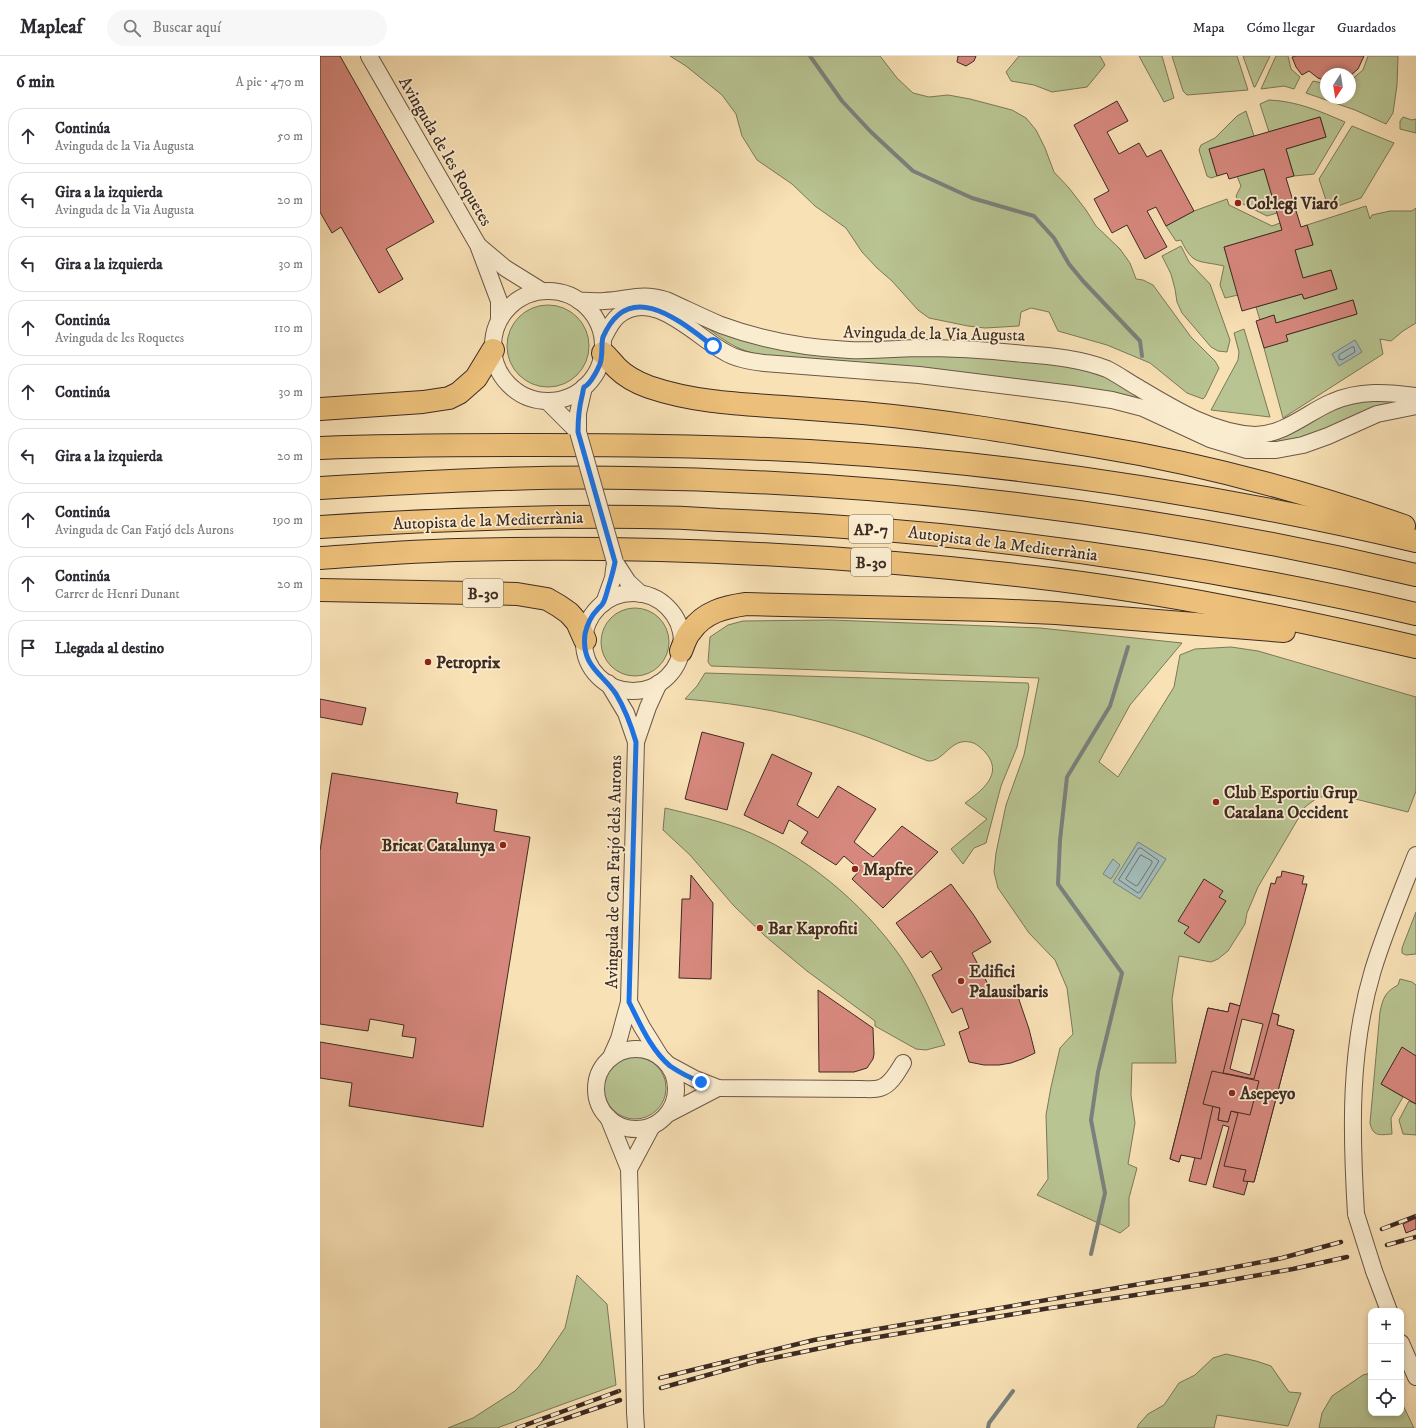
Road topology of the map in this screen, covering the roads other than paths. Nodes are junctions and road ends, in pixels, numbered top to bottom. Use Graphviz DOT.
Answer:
graph roads {
  1 [pos="369,56"];
  2 [pos="478,245"];
  3 [pos="542,291"];
  4 [pos="579,301"];
  5 [pos="499,319"];
  6 [pos="602,346"];
  7 [pos="493,350"];
  8 [pos="584,387"];
  9 [pos="1416,396"];
  10 [pos="547,401"];
  11 [pos="1416,406"];
  12 [pos="320,409"];
  13 [pos="578,432"];
  14 [pos="320,448"];
  15 [pos="320,488"];
  16 [pos="320,527"];
  17 [pos="1416,530"];
  18 [pos="1416,541"];
  19 [pos="320,558"];
  20 [pos="615,562"];
  21 [pos="1416,575"];
  22 [pos="320,590"];
  23 [pos="641,594"];
  24 [pos="604,603"];
  25 [pos="1416,614"];
  26 [pos="585,640"];
  27 [pos="1416,648"];
  28 [pos="681,651"];
  29 [pos="1416,655"];
  30 [pos="608,683"];
  31 [pos="659,683"];
  32 [pos="636,742"];
  33 [pos="1416,856"];
  34 [pos="629,1002"];
  35 [pos="611,1057"];
  36 [pos="665,1060"];
  37 [pos="903,1062"];
  38 [pos="718,1088"];
  39 [pos="668,1114"];
  40 [pos="608,1117"];
  41 [pos="652,1126"];
  42 [pos="629,1169"];
  43 [pos="1388,1308"];
  44 [pos="1407,1346"];
  45 [pos="1416,1377"];
  46 [pos="635,1420"];
  1 -- 2 [label="street, Avinguda de les Roquetes"];
  2 -- 3 [label="street, Avinguda de les Roquetes"];
  2 -- 5 [label="street, Avinguda de les Roquetes"];
  3 -- 4 [label="street"];
  3 -- 5 [label="street"];
  4 -- 6 [label="street"];
  4 -- 9 [label="street, Avinguda de la Via Augusta"];
  5 -- 7 [label="street"];
  6 -- 8 [label="street"];
  6 -- 11 [label="street"];
  6 -- 17 [label="highway"];
  7 -- 10 [label="street"];
  7 -- 12 [label="highway"];
  8 -- 10 [label="street"];
  8 -- 13 [label="street"];
  10 -- 13 [label="street"];
  13 -- 20 [label="street, bridge"];
  14 -- 18 [label="highway"];
  15 -- 21 [label="highway, AP-7"];
  16 -- 25 [label="highway, Autopista de la Mediterrània / AP-7"];
  19 -- 27 [label="highway, B-30"];
  20 -- 23 [label="street"];
  20 -- 24 [label="street"];
  22 -- 26 [label="highway, B-30"];
  23 -- 24 [label="street"];
  23 -- 28 [label="street"];
  24 -- 26 [label="street"];
  26 -- 30 [label="street"];
  28 -- 29 [label="highway"];
  28 -- 31 [label="street"];
  30 -- 31 [label="street"];
  30 -- 32 [label="street, Avinguda de Can Fatjó dels Aurons"];
  31 -- 32 [label="street, Avinguda de Can Fatjó dels Aurons"];
  32 -- 34 [label="street, Avinguda de Can Fatjó dels Aurons"];
  33 -- 43 [label="street, bridge"];
  34 -- 35 [label="street, Avinguda de Can Fatjó dels Aurons"];
  34 -- 36 [label="street, Avinguda de Can Fatjó dels Aurons"];
  35 -- 36 [label="street"];
  35 -- 40 [label="street"];
  36 -- 38 [label="street"];
  36 -- 39 [label="street"];
  37 -- 38 [label="street"];
  38 -- 39 [label="street"];
  39 -- 41 [label="street"];
  40 -- 41 [label="street"];
  40 -- 42 [label="street"];
  41 -- 42 [label="street"];
  42 -- 46 [label="street, bridge"];
  44 -- 45 [label="street"];
}
